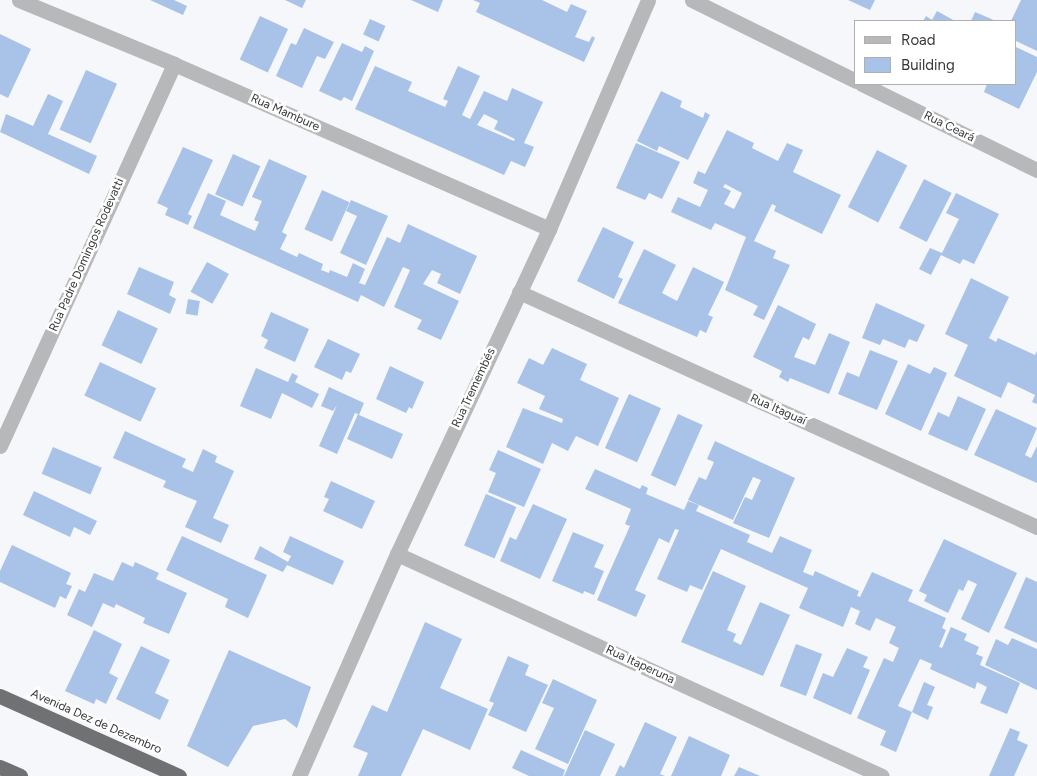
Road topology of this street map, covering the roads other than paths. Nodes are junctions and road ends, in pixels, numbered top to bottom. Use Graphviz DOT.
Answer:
graph roads {
  1 [pos="18,0"];
  2 [pos="648,0"];
  3 [pos="692,0"];
  4 [pos="174,64"];
  5 [pos="854,80"];
  6 [pos="864,85"];
  7 [pos="1037,170"];
  8 [pos="549,229"];
  9 [pos="519,292"];
  10 [pos="0,446"];
  11 [pos="1037,527"];
  12 [pos="397,554"];
  13 [pos="0,696"];
  14 [pos="0,767"];
  15 [pos="20,776"];
  16 [pos="179,776"];
  17 [pos="299,776"];
  18 [pos="882,776"];
  1 -- 4 [label="street, Rua Mambure"];
  2 -- 8 [label="street, Rua Tremembés"];
  3 -- 5 [label="street"];
  4 -- 8 [label="street, Rua Mambure"];
  4 -- 10 [label="street, Rua Padre Domingos Rodevatti"];
  6 -- 7 [label="street, Rua Ceará"];
  8 -- 9 [label="street, Rua Tremembés"];
  9 -- 11 [label="street, Rua Itaguaí"];
  9 -- 12 [label="street, Rua Tremembés"];
  12 -- 17 [label="street, Rua Tremembés"];
  12 -- 18 [label="street, Rua Itaperuna"];
  13 -- 16 [label="highway, Avenida Dez de Dezembro"];
  14 -- 15 [label="highway"];
}
